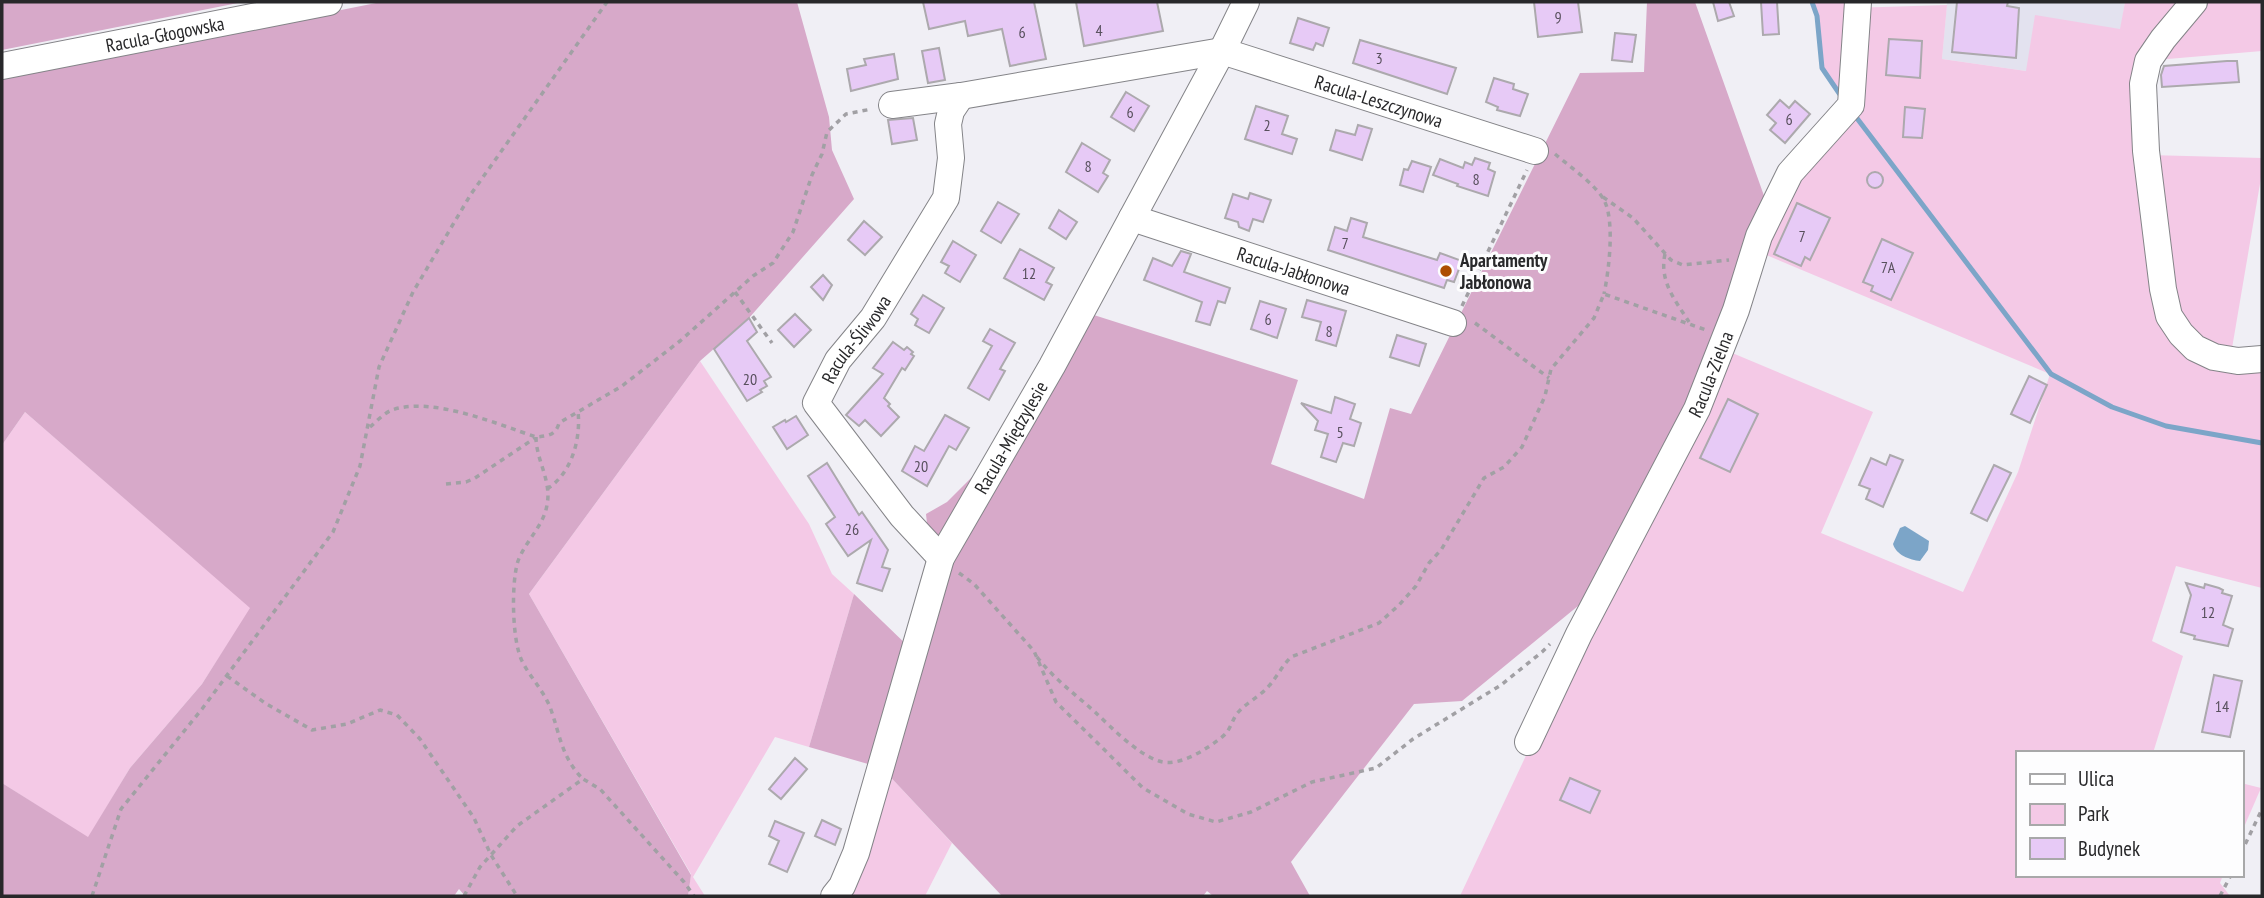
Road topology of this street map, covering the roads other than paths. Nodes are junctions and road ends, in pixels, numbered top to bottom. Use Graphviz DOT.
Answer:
graph roads {
  1 [pos="329,2"];
  2 [pos="1246,2"];
  3 [pos="1858,2"];
  4 [pos="2194,2"];
  5 [pos="1223,51"];
  6 [pos="2,66"];
  7 [pos="961,96"];
  8 [pos="892,105"];
  9 [pos="1535,151"];
  10 [pos="1132,219"];
  11 [pos="1456,319"];
  12 [pos="2262,359"];
  13 [pos="941,558"];
  14 [pos="1528,742"];
  15 [pos="834,896"];
  1 -- 6 [label="street, Racula-Głogowska"];
  2 -- 5 [label="street, Racula-Międzylesie"];
  3 -- 14 [label="street, Racula-Zielna"];
  4 -- 12 [label="street"];
  5 -- 7 [label="street"];
  5 -- 9 [label="street, Racula-Leszczynowa"];
  5 -- 10 [label="street, Racula-Międzylesie"];
  7 -- 8 [label="street"];
  7 -- 13 [label="street, Racula-Śliwowa"];
  10 -- 11 [label="street, Racula-Jabłonowa"];
  10 -- 13 [label="street, Racula-Międzylesie"];
  13 -- 15 [label="street, Racula-Międzylesie"];
}
